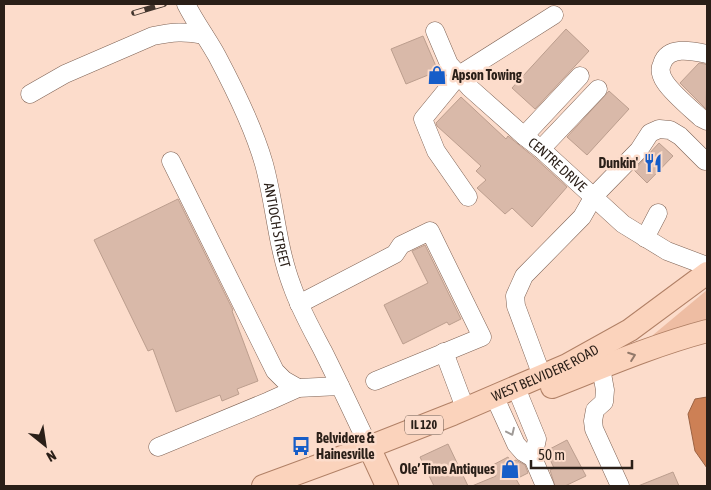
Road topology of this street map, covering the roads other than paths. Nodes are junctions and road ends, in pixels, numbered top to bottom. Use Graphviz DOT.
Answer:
graph roads {
  1 [pos="186,4"];
  2 [pos="554,15"];
  3 [pos="435,31"];
  4 [pos="204,35"];
  5 [pos="707,54"];
  6 [pos="459,75"];
  7 [pos="580,76"];
  8 [pos="598,89"];
  9 [pos="30,94"];
  10 [pos="704,120"];
  11 [pos="524,136"];
  12 [pos="541,149"];
  13 [pos="171,161"];
  14 [pos="705,161"];
  15 [pos="594,196"];
  16 [pos="468,198"];
  17 [pos="658,213"];
  18 [pos="644,238"];
  19 [pos="707,266"];
  20 [pos="707,273"];
  21 [pos="299,304"];
  22 [pos="707,331"];
  23 [pos="444,352"];
  24 [pos="601,368"];
  25 [pos="542,376"];
  26 [pos="375,381"];
  27 [pos="340,386"];
  28 [pos="298,388"];
  29 [pos="519,395"];
  30 [pos="496,400"];
  31 [pos="459,411"];
  32 [pos="158,447"];
  33 [pos="369,448"];
  34 [pos="533,458"];
  35 [pos="278,482"];
  36 [pos="263,486"];
  37 [pos="387,486"];
  38 [pos="545,486"];
  39 [pos="620,486"];
  1 -- 4 [label="street, ANTIOCH STREET"];
  2 -- 6 [label="street"];
  3 -- 6 [label="street, CENTRE DRIVE"];
  4 -- 9 [label="street"];
  4 -- 21 [label="street, ANTIOCH STREET"];
  5 -- 10 [label="street"];
  6 -- 11 [label="street, CENTRE DRIVE"];
  6 -- 16 [label="street"];
  7 -- 11 [label="street"];
  8 -- 12 [label="street"];
  11 -- 12 [label="street, CENTRE DRIVE"];
  12 -- 15 [label="street, CENTRE DRIVE"];
  13 -- 28 [label="street"];
  14 -- 15 [label="street"];
  15 -- 18 [label="street, CENTRE DRIVE"];
  15 -- 25 [label="street"];
  17 -- 18 [label="street"];
  18 -- 19 [label="street, CENTRE DRIVE"];
  20 -- 25 [label="main road, WEST BELVIDERE ROAD / IL 120"];
  21 -- 23 [label="street"];
  21 -- 27 [label="street, ANTIOCH STREET"];
  24 -- 22 [label="main road, one-way"];
  23 -- 26 [label="street"];
  23 -- 31 [label="street"];
  24 -- 29 [label="main road"];
  24 -- 39 [label="street"];
  25 -- 31 [label="main road, WEST BELVIDERE ROAD / IL 120"];
  27 -- 28 [label="street"];
  27 -- 33 [label="street, ANTIOCH STREET"];
  28 -- 32 [label="street"];
  29 -- 30 [label="main road"];
  29 -- 34 [label="street"];
  30 -- 31 [label="main road"];
  30 -- 34 [label="street, one-way"];
  31 -- 33 [label="main road, WEST BELVIDERE ROAD / IL 120"];
  33 -- 35 [label="main road, IL 120"];
  33 -- 37 [label="main road"];
  34 -- 38 [label="street"];
  35 -- 36 [label="main road, IL 120"];
}
